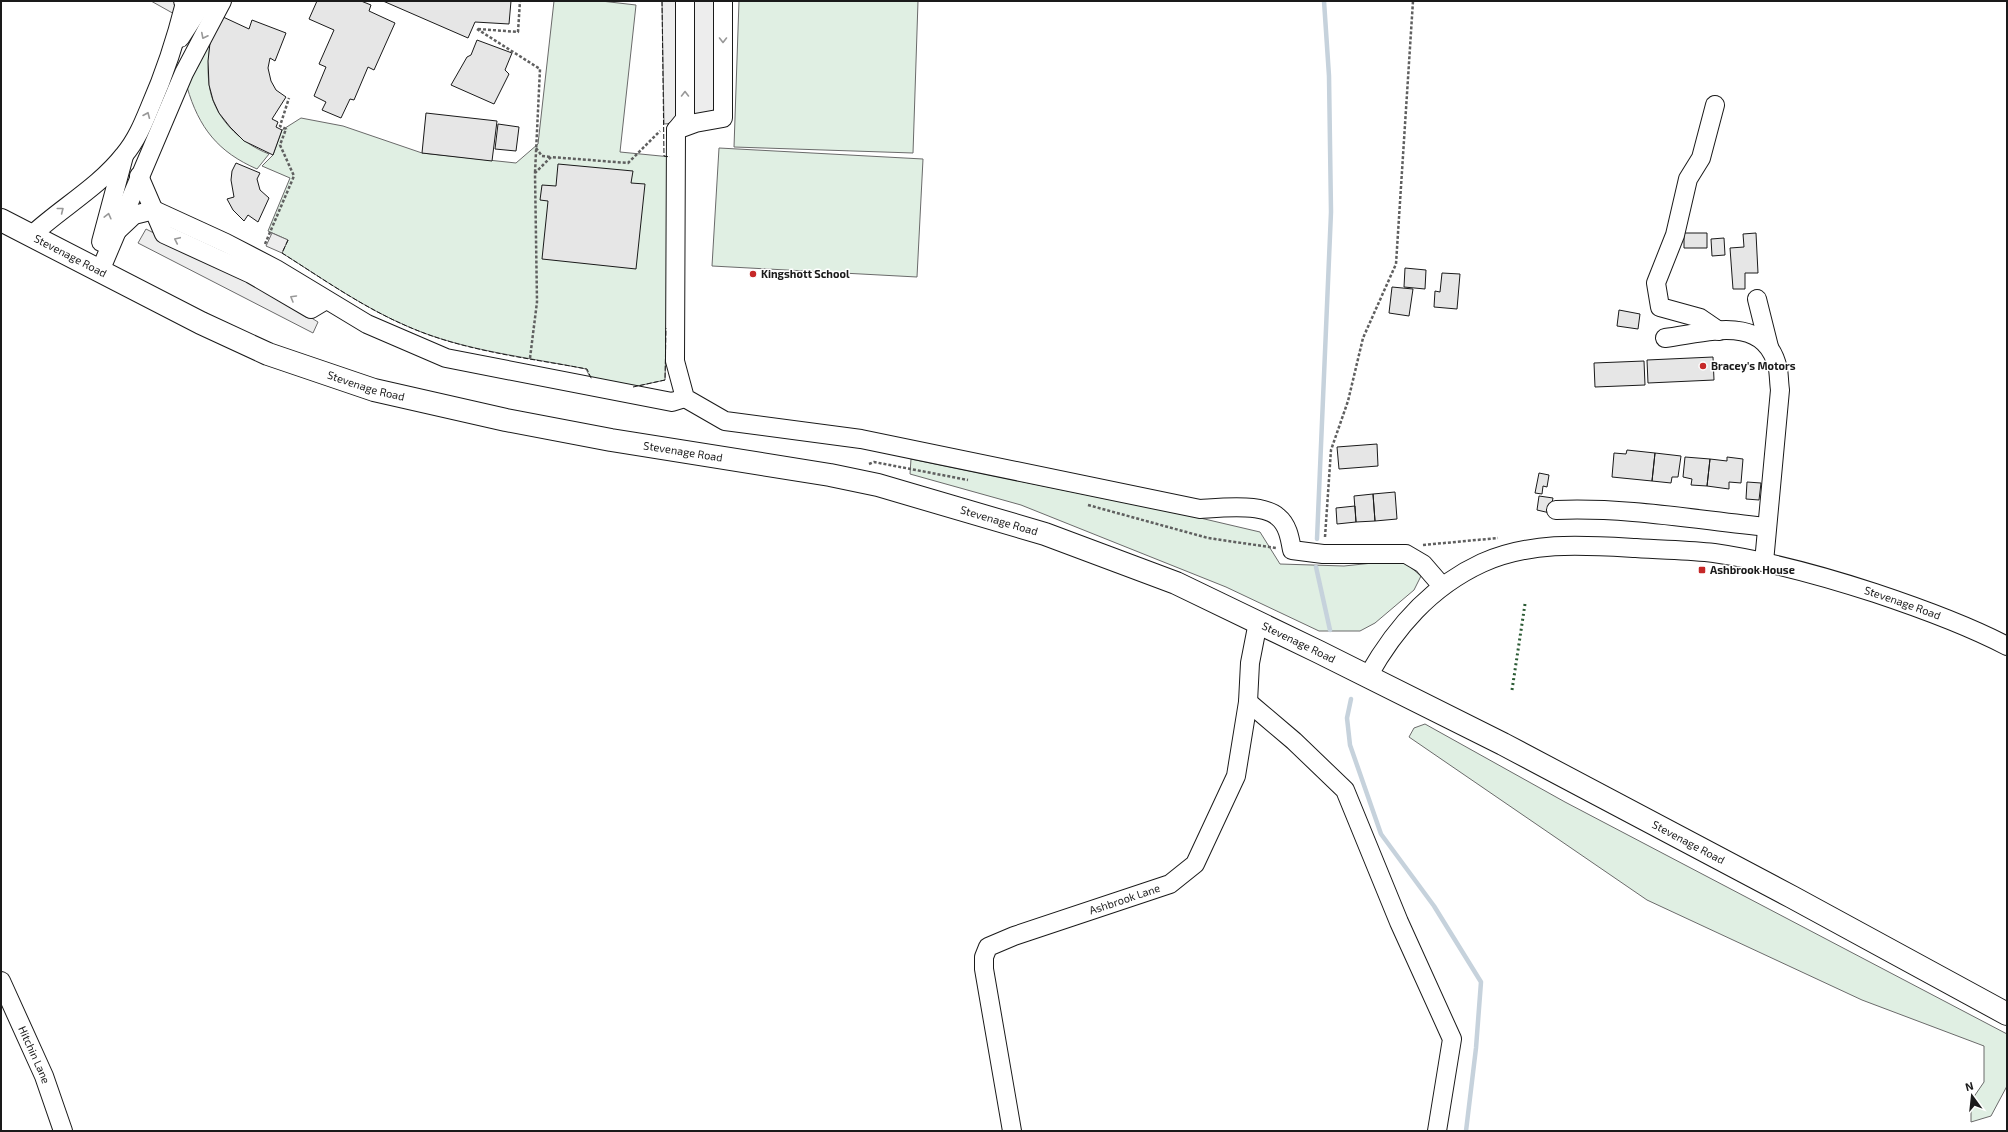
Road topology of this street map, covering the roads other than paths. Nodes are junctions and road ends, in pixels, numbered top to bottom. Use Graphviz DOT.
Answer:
graph roads {
  1 [pos="183,1"];
  2 [pos="204,1"];
  3 [pos="222,1"];
  4 [pos="685,1"];
  5 [pos="723,1"];
  6 [pos="171,52"];
  7 [pos="1715,105"];
  8 [pos="676,130"];
  9 [pos="124,155"];
  10 [pos="140,176"];
  11 [pos="154,210"];
  12 [pos="1,220"];
  13 [pos="117,231"];
  14 [pos="32,235"];
  15 [pos="95,268"];
  16 [pos="1756,300"];
  17 [pos="1719,331"];
  18 [pos="1665,338"];
  19 [pos="1769,347"];
  20 [pos="685,398"];
  21 [pos="1556,510"];
  22 [pos="1767,527"];
  23 [pos="1764,562"];
  24 [pos="1442,586"];
  25 [pos="1258,622"];
  26 [pos="2007,646"];
  27 [pos="1368,676"];
  28 [pos="1248,702"];
  29 [pos="1,981"];
  30 [pos="2007,1014"];
  31 [pos="63,1131"];
  32 [pos="1012,1131"];
  33 [pos="1438,1131"];
  1 -- 6 [label="street"];
  2 -- 6 [label="street"];
  3 -- 10 [label="street, one-way"];
  8 -- 4 [label="street, one-way"];
  5 -- 8 [label="street, one-way"];
  9 -- 6 [label="street, one-way"];
  7 -- 17 [label="street"];
  8 -- 20 [label="street"];
  14 -- 9 [label="street, one-way"];
  15 -- 9 [label="street, one-way"];
  10 -- 11 [label="street"];
  10 -- 13 [label="street"];
  11 -- 13 [label="street"];
  11 -- 20 [label="street"];
  12 -- 14 [label="main road, Stevenage Road"];
  13 -- 15 [label="street"];
  14 -- 15 [label="main road, Stevenage Road"];
  15 -- 25 [label="main road, Stevenage Road"];
  16 -- 19 [label="street"];
  17 -- 18 [label="street"];
  17 -- 19 [label="street"];
  19 -- 22 [label="street"];
  20 -- 24 [label="street"];
  21 -- 22 [label="street"];
  22 -- 23 [label="street"];
  23 -- 24 [label="street, Stevenage Road"];
  23 -- 26 [label="street, Stevenage Road"];
  24 -- 27 [label="street, Stevenage Road"];
  25 -- 27 [label="main road, Stevenage Road"];
  25 -- 28 [label="street, Ashbrook Lane"];
  27 -- 30 [label="main road, Stevenage Road"];
  28 -- 32 [label="street, Ashbrook Lane"];
  28 -- 33 [label="street"];
  29 -- 31 [label="street, Hitchin Lane"];
}
